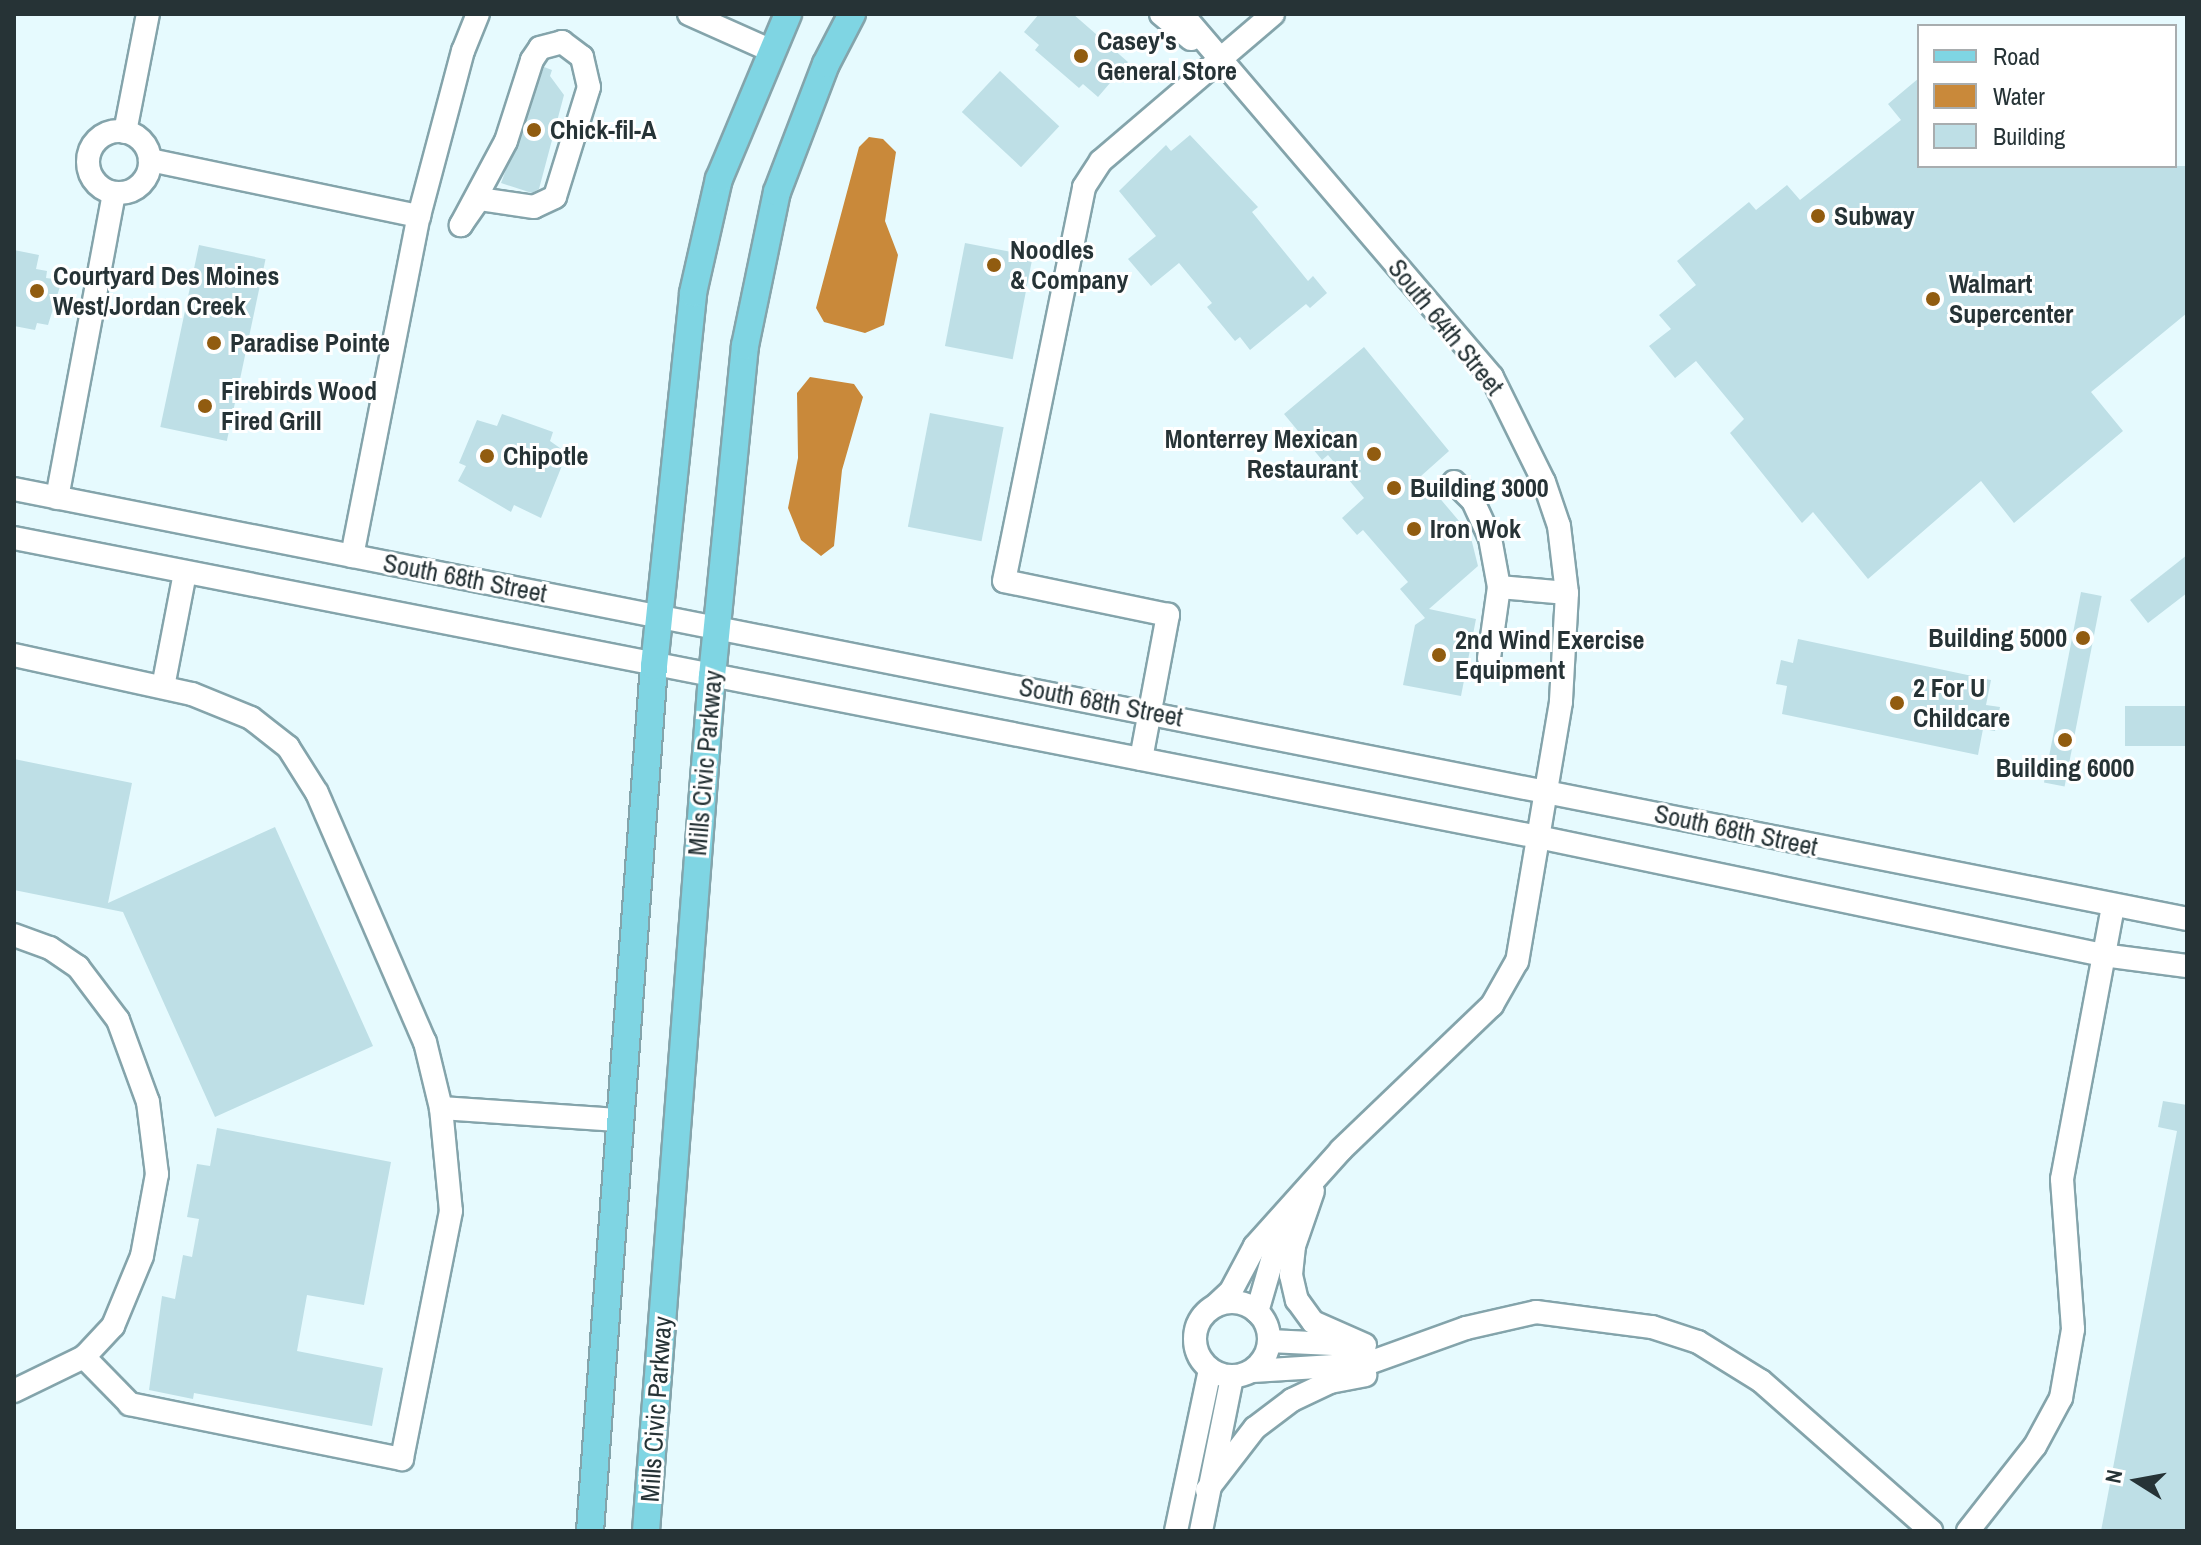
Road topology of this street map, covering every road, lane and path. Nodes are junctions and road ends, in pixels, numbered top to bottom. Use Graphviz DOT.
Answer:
graph roads {
  1 [pos="148,14"];
  2 [pos="478,14"];
  3 [pos="689,14"];
  4 [pos="788,14"];
  5 [pos="852,14"];
  6 [pos="1161,14"];
  7 [pos="1182,14"];
  8 [pos="1273,14"];
  9 [pos="770,50"];
  10 [pos="1217,60"];
  11 [pos="125,132"];
  12 [pos="150,160"];
  13 [pos="114,193"];
  14 [pos="419,216"];
  15 [pos="461,225"];
  16 [pos="1454,482"];
  17 [pos="14,489"];
  18 [pos="57,498"];
  19 [pos="14,538"];
  20 [pos="352,556"];
  21 [pos="185,573"];
  22 [pos="1499,587"];
  23 [pos="1567,593"];
  24 [pos="659,615"];
  25 [pos="717,625"];
  26 [pos="14,655"];
  27 [pos="1489,658"];
  28 [pos="654,666"];
  29 [pos="712,676"];
  30 [pos="163,687"];
  31 [pos="1149,712"];
  32 [pos="1141,759"];
  33 [pos="1546,791"];
  34 [pos="1538,837"];
  35 [pos="2113,906"];
  36 [pos="2187,919"];
  37 [pos="14,935"];
  38 [pos="2103,955"];
  39 [pos="2187,966"];
  40 [pos="441,1108"];
  41 [pos="618,1120"];
  42 [pos="1320,1176"];
  43 [pos="1215,1306"];
  44 [pos="1257,1312"];
  45 [pos="1269,1341"];
  46 [pos="1365,1345"];
  47 [pos="1420,1345"];
  48 [pos="84,1357"];
  49 [pos="1232,1373"];
  50 [pos="14,1391"];
  51 [pos="1207,1490"];
  52 [pos="590,1531"];
  53 [pos="646,1531"];
  54 [pos="1176,1531"];
  55 [pos="1201,1531"];
  56 [pos="1931,1531"];
  57 [pos="1968,1531"];
  1 -- 11 [label="street"];
  2 -- 14 [label="street"];
  3 -- 9 [label="street"];
  4 -- 9 [label="main road"];
  5 -- 25 [label="main road, Mills Civic Parkway"];
  6 -- 10 [label="street, South 64th Street"];
  7 -- 10 [label="street, South 64th Street"];
  8 -- 10 [label="street"];
  9 -- 24 [label="main road"];
  10 -- 23 [label="street, South 64th Street"];
  10 -- 31 [label="street"];
  11 -- 12 [label="street"];
  11 -- 13 [label="street"];
  12 -- 13 [label="street"];
  12 -- 14 [label="street"];
  13 -- 18 [label="street"];
  14 -- 20 [label="street"];
  15 -- 15 [label="street"];
  16 -- 22 [label="street"];
  17 -- 18 [label="street, South 68th Street"];
  18 -- 20 [label="street, South 68th Street"];
  19 -- 21 [label="street, South 68th Street"];
  20 -- 24 [label="street, South 68th Street"];
  21 -- 28 [label="street, South 68th Street"];
  21 -- 30 [label="street"];
  22 -- 23 [label="street"];
  22 -- 27 [label="street"];
  23 -- 33 [label="street, South 64th Street"];
  24 -- 25 [label="street, South 68th Street"];
  24 -- 28 [label="main road"];
  25 -- 29 [label="main road, Mills Civic Parkway"];
  25 -- 31 [label="street, South 68th Street"];
  26 -- 30 [label="street"];
  28 -- 29 [label="street, South 68th Street"];
  28 -- 41 [label="main road"];
  29 -- 32 [label="street, South 68th Street"];
  29 -- 53 [label="main road, Mills Civic Parkway"];
  30 -- 40 [label="street"];
  31 -- 32 [label="street"];
  31 -- 33 [label="street, South 68th Street"];
  32 -- 34 [label="street, South 68th Street"];
  33 -- 34 [label="street, South 64th Street"];
  33 -- 35 [label="street, South 68th Street"];
  34 -- 38 [label="street, South 68th Street"];
  34 -- 42 [label="street, South 64th Street"];
  35 -- 36 [label="street, South 68th Street"];
  35 -- 38 [label="street"];
  37 -- 48 [label="street"];
  38 -- 39 [label="street, South 68th Street"];
  38 -- 57 [label="street"];
  40 -- 41 [label="street"];
  40 -- 48 [label="street"];
  41 -- 52 [label="main road"];
  42 -- 43 [label="street"];
  42 -- 44 [label="street"];
  42 -- 46 [label="street"];
  43 -- 44 [label="street"];
  43 -- 49 [label="street"];
  44 -- 45 [label="street"];
  45 -- 46 [label="street"];
  45 -- 49 [label="street"];
  46 -- 47 [label="street"];
  47 -- 49 [label="street"];
  47 -- 51 [label="street"];
  47 -- 56 [label="street"];
  48 -- 50 [label="street"];
  49 -- 51 [label="street"];
  49 -- 54 [label="street"];
  51 -- 55 [label="street"];
}
